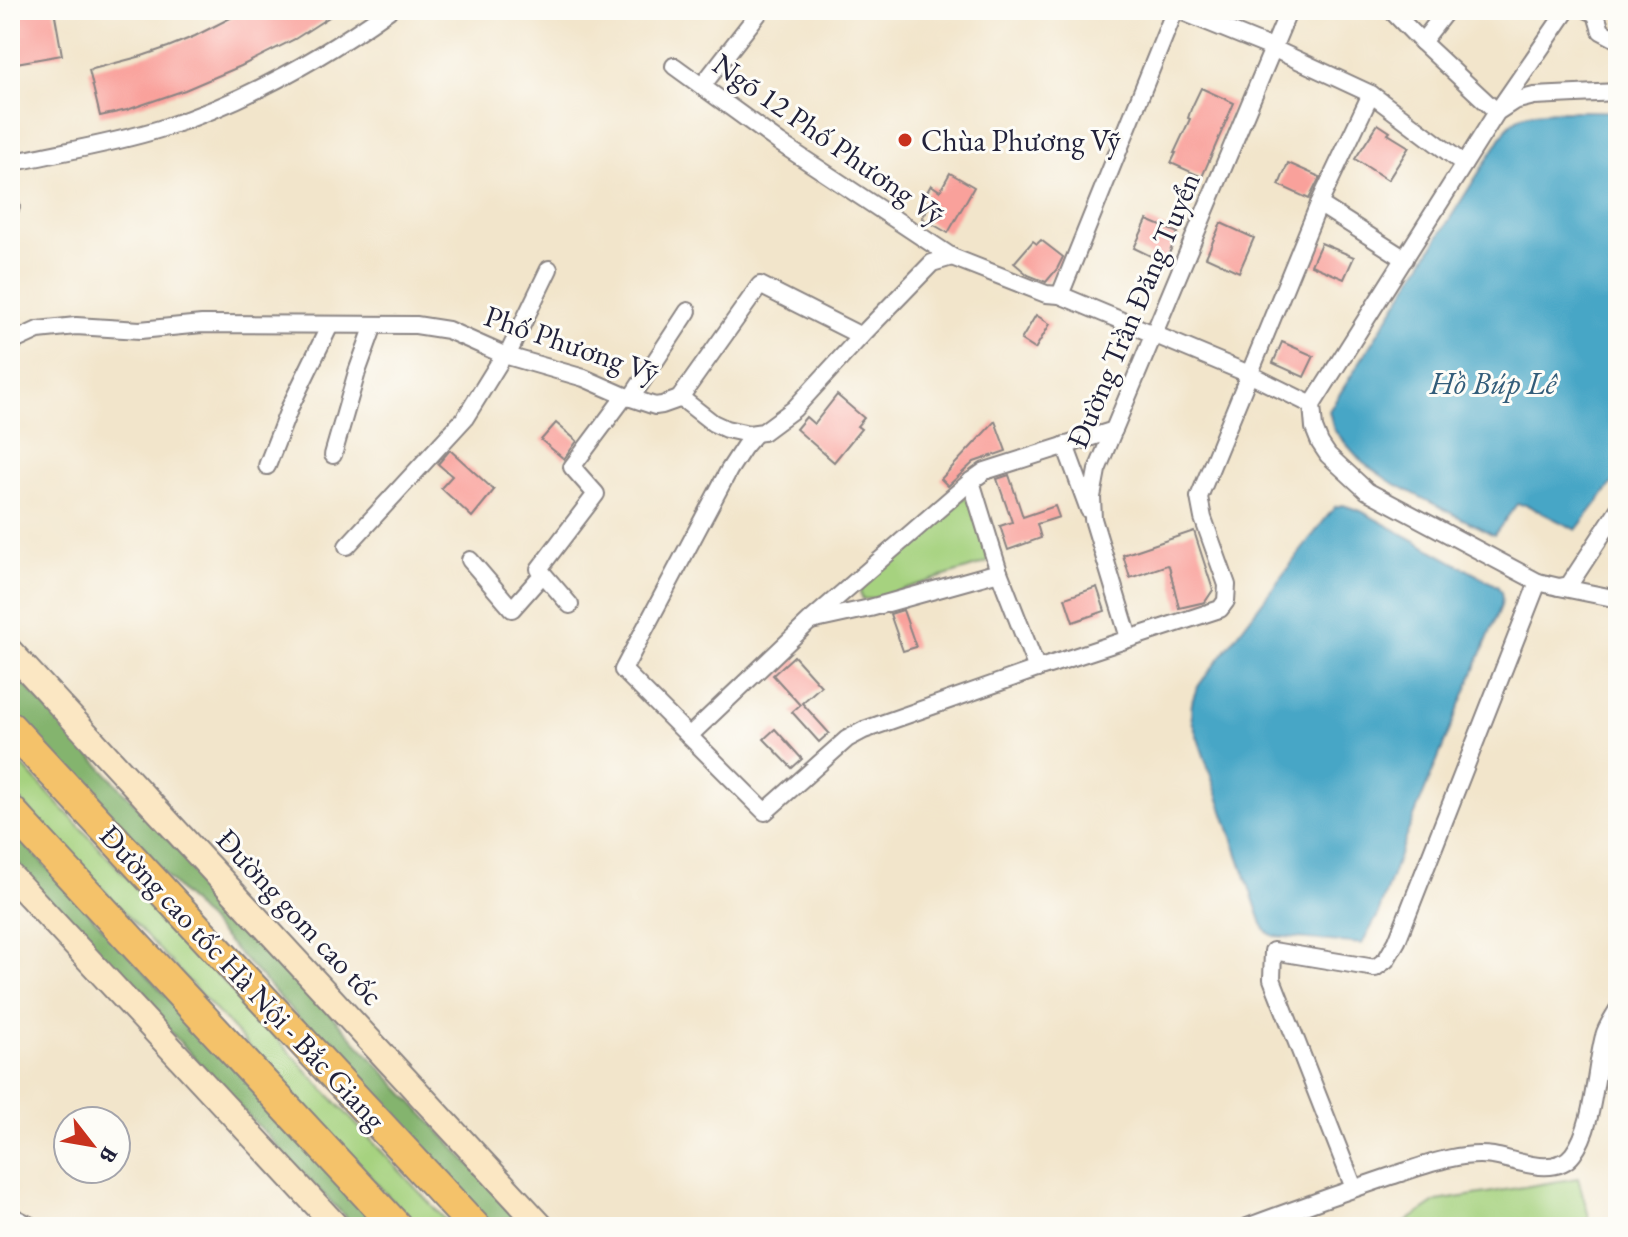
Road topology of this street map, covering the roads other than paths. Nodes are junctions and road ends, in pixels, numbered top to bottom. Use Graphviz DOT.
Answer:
graph roads {
  1 [pos="389,10"];
  2 [pos="761,10"];
  3 [pos="1176,10"];
  4 [pos="1289,10"];
  5 [pos="1391,10"];
  6 [pos="1447,10"];
  7 [pos="1567,10"];
  8 [pos="1588,10"];
  9 [pos="1618,40"];
  10 [pos="1422,42"];
  11 [pos="1272,48"];
  12 [pos="674,66"];
  13 [pos="702,86"];
  14 [pos="1618,92"];
  15 [pos="1371,94"];
  16 [pos="1497,112"];
  17 [pos="10,163"];
  18 [pos="1464,164"];
  19 [pos="1319,204"];
  20 [pos="952,257"];
  21 [pos="1405,259"];
  22 [pos="549,269"];
  23 [pos="1060,295"];
  24 [pos="688,311"];
  25 [pos="330,325"];
  26 [pos="374,325"];
  27 [pos="1154,335"];
  28 [pos="861,336"];
  29 [pos="10,343"];
  30 [pos="506,356"];
  31 [pos="1249,374"];
  32 [pos="628,397"];
  33 [pos="679,399"];
  34 [pos="1312,405"];
  35 [pos="1114,430"];
  36 [pos="755,434"];
  37 [pos="1065,445"];
  38 [pos="333,455"];
  39 [pos="267,466"];
  40 [pos="971,481"];
  41 [pos="1618,510"];
  42 [pos="1093,519"];
  43 [pos="347,546"];
  44 [pos="470,560"];
  45 [pos="999,572"];
  46 [pos="543,574"];
  47 [pos="1538,582"];
  48 [pos="1559,587"];
  49 [pos="1618,599"];
  50 [pos="570,605"];
  51 [pos="810,621"];
  52 [pos="1129,638"];
  53 [pos="10,651"];
  54 [pos="1037,669"];
  55 [pos="10,727"];
  56 [pos="689,736"];
  57 [pos="10,810"];
  58 [pos="10,875"];
  59 [pos="1618,1009"];
  60 [pos="1354,1188"];
  61 [pos="10,1215"];
  62 [pos="33,1227"];
  63 [pos="337,1227"];
  64 [pos="397,1227"];
  65 [pos="475,1227"];
  66 [pos="542,1227"];
  67 [pos="1247,1227"];
  1 -- 17 [label="street"];
  2 -- 13 [label="street"];
  3 -- 11 [label="street"];
  3 -- 23 [label="street"];
  4 -- 11 [label="street, Đường Trần Đăng Tuyển"];
  5 -- 10 [label="street"];
  6 -- 10 [label="street"];
  7 -- 16 [label="street"];
  8 -- 9 [label="street"];
  10 -- 16 [label="street"];
  11 -- 15 [label="street"];
  11 -- 27 [label="street, Đường Trần Đăng Tuyển"];
  12 -- 13 [label="street, Ngõ 12 Phố Phương Vỹ"];
  13 -- 20 [label="street, Ngõ 12 Phố Phương Vỹ"];
  14 -- 16 [label="street"];
  15 -- 18 [label="street"];
  15 -- 19 [label="street"];
  16 -- 18 [label="street"];
  18 -- 21 [label="street"];
  19 -- 21 [label="street"];
  19 -- 31 [label="street"];
  20 -- 23 [label="street"];
  20 -- 28 [label="street"];
  21 -- 34 [label="street"];
  22 -- 30 [label="street"];
  23 -- 27 [label="street"];
  24 -- 32 [label="street"];
  25 -- 26 [label="street, Phố Phương Vỹ"];
  25 -- 29 [label="street, Phố Phương Vỹ"];
  25 -- 39 [label="street"];
  26 -- 30 [label="street, Phố Phương Vỹ"];
  26 -- 38 [label="street"];
  27 -- 31 [label="street"];
  27 -- 35 [label="street, Đường Trần Đăng Tuyển"];
  28 -- 33 [label="street"];
  28 -- 36 [label="street"];
  30 -- 32 [label="street, Phố Phương Vỹ"];
  30 -- 43 [label="street"];
  31 -- 34 [label="street"];
  31 -- 52 [label="street"];
  32 -- 33 [label="street, Phố Phương Vỹ"];
  32 -- 46 [label="street"];
  33 -- 36 [label="street, Phố Phương Vỹ"];
  34 -- 47 [label="street"];
  35 -- 37 [label="street"];
  35 -- 42 [label="street, Đường Trần Đăng Tuyển"];
  36 -- 56 [label="street"];
  37 -- 40 [label="street"];
  37 -- 42 [label="street"];
  40 -- 45 [label="street"];
  40 -- 51 [label="street"];
  41 -- 48 [label="street"];
  42 -- 52 [label="street, Đường Trần Đăng Tuyển"];
  44 -- 46 [label="street"];
  45 -- 51 [label="street"];
  45 -- 54 [label="street"];
  46 -- 50 [label="street"];
  47 -- 48 [label="street"];
  47 -- 60 [label="street"];
  48 -- 49 [label="street"];
  51 -- 56 [label="street"];
  52 -- 54 [label="street"];
  53 -- 66 [label="main road, Đường gom cao tốc"];
  54 -- 56 [label="street"];
  55 -- 65 [label="highway, Đường cao tốc Hà Nội - Bắc Giang"];
  57 -- 64 [label="highway, Đường cao tốc Hà Nội - Bắc Giang"];
  58 -- 63 [label="main road"];
  59 -- 60 [label="street"];
  60 -- 67 [label="street"];
  61 -- 62 [label="street"];
}
